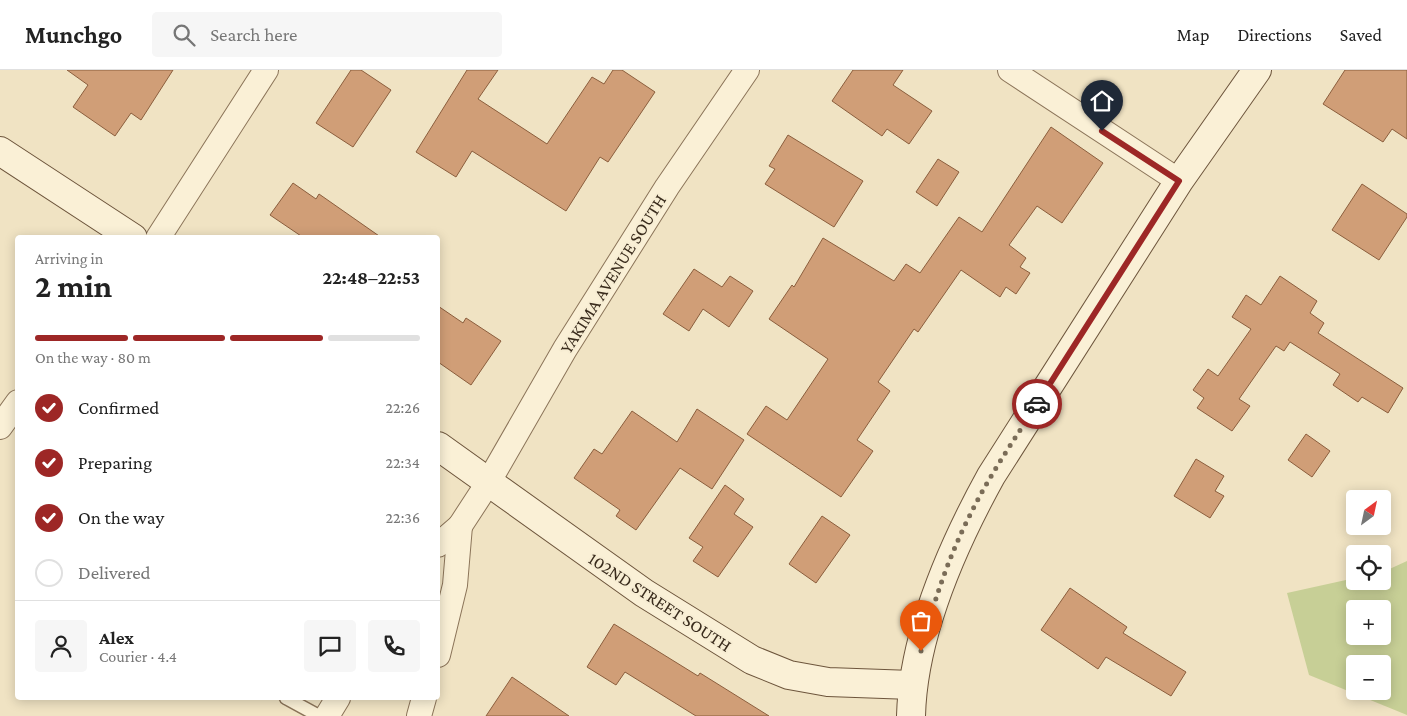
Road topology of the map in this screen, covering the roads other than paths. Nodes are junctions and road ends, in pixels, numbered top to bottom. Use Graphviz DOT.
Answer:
graph roads {
  1 [pos="266,70"];
  2 [pos="747,70"];
  3 [pos="1010,70"];
  4 [pos="1257,70"];
  5 [pos="0,151"];
  6 [pos="1179,181"];
  7 [pos="130,235"];
  8 [pos="160,235"];
  9 [pos="15,406"];
  10 [pos="0,427"];
  11 [pos="440,447"];
  12 [pos="488,483"];
  13 [pos="460,526"];
  14 [pos="440,543"];
  15 [pos="440,647"];
  16 [pos="912,685"];
  17 [pos="290,700"];
  18 [pos="337,700"];
  19 [pos="423,700"];
  20 [pos="319,716"];
  21 [pos="326,716"];
  22 [pos="419,716"];
  23 [pos="911,716"];
  1 -- 8 [label="street"];
  2 -- 12 [label="street, YAKIMA AVENUE SOUTH"];
  3 -- 6 [label="street"];
  4 -- 6 [label="main road"];
  5 -- 7 [label="main road"];
  6 -- 16 [label="main road"];
  9 -- 10 [label="street"];
  11 -- 12 [label="main road, 102ND STREET SOUTH"];
  12 -- 13 [label="street, YAKIMA AVENUE SOUTH"];
  12 -- 16 [label="main road, 102ND STREET SOUTH"];
  13 -- 14 [label="street"];
  13 -- 15 [label="street"];
  16 -- 23 [label="main road"];
  17 -- 20 [label="lane"];
  18 -- 21 [label="street"];
  19 -- 22 [label="street"];
}
